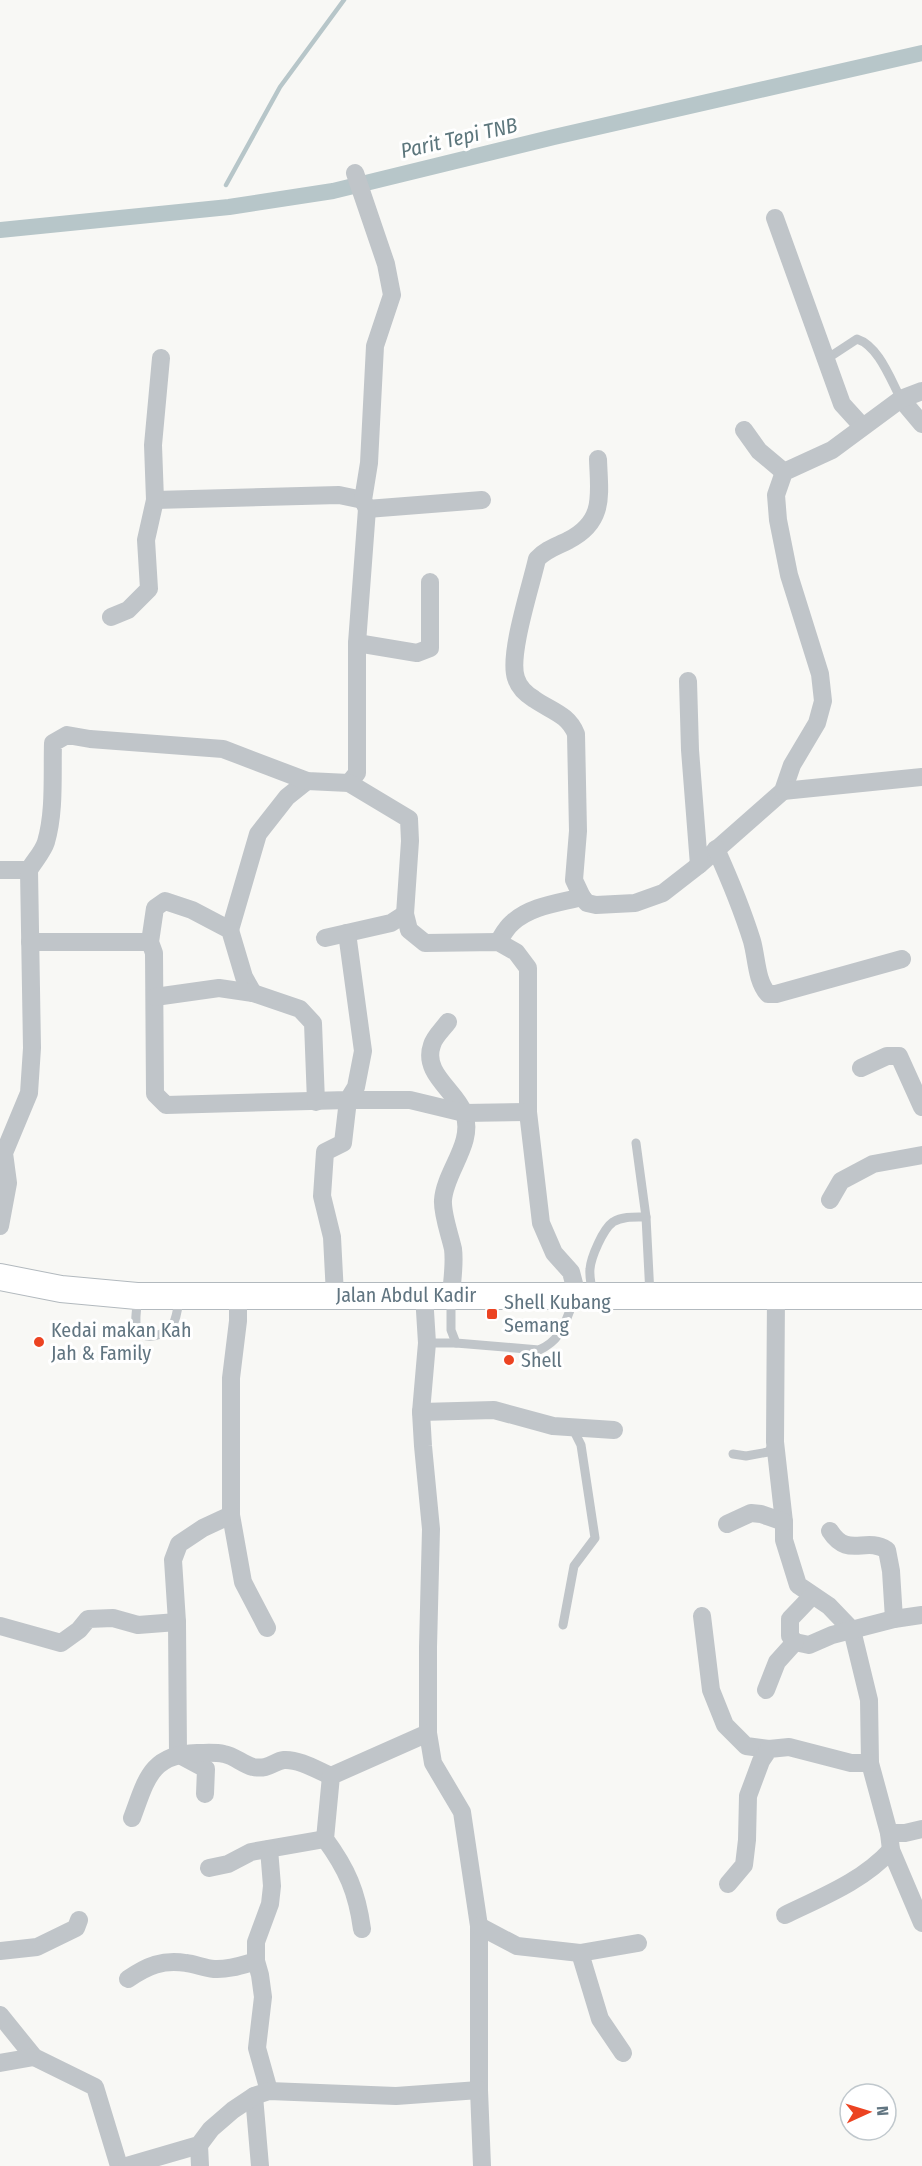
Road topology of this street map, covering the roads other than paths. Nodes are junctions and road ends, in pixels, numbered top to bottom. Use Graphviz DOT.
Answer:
graph roads {
  1 [pos="356,176"];
  2 [pos="775,218"];
  3 [pos="161,358"];
  4 [pos="825,360"];
  5 [pos="922,391"];
  6 [pos="901,399"];
  7 [pos="922,424"];
  8 [pos="862,426"];
  9 [pos="744,430"];
  10 [pos="597,459"];
  11 [pos="783,472"];
  12 [pos="155,500"];
  13 [pos="482,500"];
  14 [pos="365,505"];
  15 [pos="430,582"];
  16 [pos="111,617"];
  17 [pos="357,643"];
  18 [pos="688,681"];
  19 [pos="922,777"];
  20 [pos="308,781"];
  21 [pos="350,783"];
  22 [pos="783,791"];
  23 [pos="716,849"];
  24 [pos="699,865"];
  25 [pos="0,870"];
  26 [pos="29,870"];
  27 [pos="582,897"];
  28 [pos="405,914"];
  29 [pos="230,930"];
  30 [pos="347,933"];
  31 [pos="325,938"];
  32 [pos="30,942"];
  33 [pos="150,942"];
  34 [pos="498,942"];
  35 [pos="902,959"];
  36 [pos="253,993"];
  37 [pos="154,997"];
  38 [pos="448,1022"];
  39 [pos="861,1068"];
  40 [pos="348,1100"];
  41 [pos="316,1102"];
  42 [pos="922,1107"];
  43 [pos="528,1112"];
  44 [pos="464,1113"];
  45 [pos="636,1143"];
  46 [pos="922,1155"];
  47 [pos="830,1200"];
  48 [pos="646,1217"];
  49 [pos="0,1226"];
  50 [pos="0,1277"];
  51 [pos="237,1295"];
  52 [pos="335,1295"];
  53 [pos="424,1295"];
  54 [pos="451,1295"];
  55 [pos="584,1295"];
  56 [pos="650,1295"];
  57 [pos="776,1295"];
  58 [pos="137,1296"];
  59 [pos="179,1296"];
  60 [pos="922,1296"];
  61 [pos="427,1343"];
  62 [pos="456,1343"];
  63 [pos="421,1412"];
  64 [pos="573,1429"];
  65 [pos="614,1430"];
  66 [pos="775,1442"];
  67 [pos="733,1455"];
  68 [pos="231,1515"];
  69 [pos="784,1522"];
  70 [pos="728,1524"];
  71 [pos="830,1531"];
  72 [pos="812,1596"];
  73 [pos="922,1615"];
  74 [pos="702,1616"];
  75 [pos="894,1619"];
  76 [pos="177,1622"];
  77 [pos="563,1625"];
  78 [pos="0,1626"];
  79 [pos="267,1629"];
  80 [pos="852,1629"];
  81 [pos="795,1642"];
  82 [pos="766,1690"];
  83 [pos="428,1733"];
  84 [pos="769,1749"];
  85 [pos="178,1754"];
  86 [pos="870,1763"];
  87 [pos="332,1776"];
  88 [pos="205,1794"];
  89 [pos="132,1818"];
  90 [pos="922,1829"];
  91 [pos="325,1839"];
  92 [pos="890,1841"];
  93 [pos="269,1849"];
  94 [pos="209,1868"];
  95 [pos="728,1884"];
  96 [pos="785,1916"];
  97 [pos="79,1920"];
  98 [pos="922,1923"];
  99 [pos="479,1926"];
  100 [pos="362,1929"];
  101 [pos="638,1943"];
  102 [pos="0,1951"];
  103 [pos="580,1953"];
  104 [pos="256,1961"];
  105 [pos="128,1979"];
  106 [pos="2,2022"];
  107 [pos="623,2053"];
  108 [pos="34,2057"];
  109 [pos="0,2063"];
  110 [pos="479,2090"];
  111 [pos="261,2093"];
  112 [pos="199,2145"];
  113 [pos="479,2165"];
  114 [pos="119,2166"];
  115 [pos="127,2166"];
  116 [pos="200,2166"];
  117 [pos="260,2166"];
  1 -- 14 [label="street"];
  2 -- 4 [label="street"];
  3 -- 12 [label="street"];
  4 -- 6 [label="lane"];
  4 -- 8 [label="street"];
  5 -- 6 [label="street"];
  6 -- 7 [label="street"];
  6 -- 8 [label="street"];
  8 -- 11 [label="street"];
  9 -- 11 [label="street"];
  10 -- 27 [label="street"];
  11 -- 22 [label="street"];
  12 -- 14 [label="street"];
  12 -- 16 [label="street"];
  13 -- 14 [label="street"];
  14 -- 17 [label="street"];
  15 -- 17 [label="street"];
  17 -- 21 [label="street"];
  18 -- 24 [label="street"];
  19 -- 22 [label="street"];
  20 -- 21 [label="street"];
  20 -- 26 [label="street"];
  20 -- 29 [label="street"];
  21 -- 28 [label="street"];
  22 -- 23 [label="street"];
  23 -- 24 [label="street"];
  23 -- 35 [label="street"];
  24 -- 27 [label="street"];
  25 -- 26 [label="street"];
  26 -- 32 [label="street"];
  27 -- 34 [label="street"];
  28 -- 30 [label="street"];
  28 -- 34 [label="street"];
  29 -- 33 [label="street"];
  29 -- 36 [label="street"];
  30 -- 31 [label="street"];
  30 -- 40 [label="street"];
  32 -- 33 [label="street"];
  32 -- 49 [label="street"];
  33 -- 37 [label="street"];
  34 -- 43 [label="street"];
  36 -- 37 [label="street"];
  36 -- 41 [label="street"];
  37 -- 41 [label="street"];
  38 -- 44 [label="street"];
  39 -- 42 [label="street"];
  40 -- 41 [label="street"];
  40 -- 44 [label="street"];
  40 -- 52 [label="street"];
  43 -- 44 [label="street"];
  43 -- 55 [label="street"];
  44 -- 54 [label="street"];
  45 -- 48 [label="lane"];
  46 -- 47 [label="street"];
  48 -- 55 [label="lane"];
  48 -- 56 [label="lane"];
  50 -- 58 [label="main road, Jalan Abdul Kadir"];
  51 -- 52 [label="main road, Jalan Abdul Kadir"];
  51 -- 59 [label="main road, Jalan Abdul Kadir"];
  51 -- 68 [label="street"];
  52 -- 53 [label="main road, Jalan Abdul Kadir"];
  53 -- 54 [label="main road, Jalan Abdul Kadir"];
  53 -- 61 [label="street"];
  54 -- 55 [label="main road, Jalan Abdul Kadir"];
  54 -- 62 [label="lane"];
  55 -- 56 [label="main road, Jalan Abdul Kadir"];
  55 -- 62 [label="lane"];
  56 -- 57 [label="main road, Jalan Abdul Kadir"];
  57 -- 60 [label="main road, Jalan Abdul Kadir"];
  57 -- 66 [label="street"];
  58 -- 59 [label="main road, Jalan Abdul Kadir"];
  58 -- 59 [label="lane"];
  61 -- 62 [label="lane"];
  61 -- 63 [label="street"];
  63 -- 64 [label="street"];
  63 -- 83 [label="street"];
  64 -- 65 [label="street"];
  64 -- 77 [label="lane"];
  66 -- 67 [label="lane"];
  66 -- 69 [label="street"];
  68 -- 76 [label="street"];
  68 -- 79 [label="street"];
  69 -- 70 [label="street"];
  69 -- 72 [label="street"];
  71 -- 75 [label="street"];
  72 -- 80 [label="street"];
  72 -- 81 [label="street"];
  73 -- 75 [label="street"];
  74 -- 84 [label="street"];
  75 -- 80 [label="street"];
  76 -- 78 [label="street"];
  76 -- 85 [label="street"];
  80 -- 81 [label="street"];
  80 -- 86 [label="street"];
  81 -- 82 [label="street"];
  83 -- 87 [label="street"];
  83 -- 99 [label="street"];
  84 -- 86 [label="street"];
  84 -- 95 [label="street"];
  85 -- 87 [label="street"];
  85 -- 88 [label="street"];
  85 -- 89 [label="street"];
  86 -- 92 [label="street"];
  87 -- 91 [label="street"];
  90 -- 92 [label="street"];
  91 -- 93 [label="street"];
  91 -- 100 [label="street"];
  92 -- 96 [label="street"];
  92 -- 98 [label="street"];
  93 -- 94 [label="street"];
  93 -- 104 [label="street"];
  97 -- 102 [label="street"];
  99 -- 103 [label="street"];
  99 -- 110 [label="street"];
  101 -- 103 [label="street"];
  103 -- 107 [label="street"];
  104 -- 105 [label="street"];
  104 -- 111 [label="street"];
  106 -- 108 [label="street"];
  108 -- 109 [label="street"];
  108 -- 114 [label="street"];
  110 -- 111 [label="street"];
  110 -- 113 [label="street"];
  111 -- 112 [label="street"];
  111 -- 117 [label="street"];
  112 -- 115 [label="street"];
  112 -- 116 [label="street"];
}
